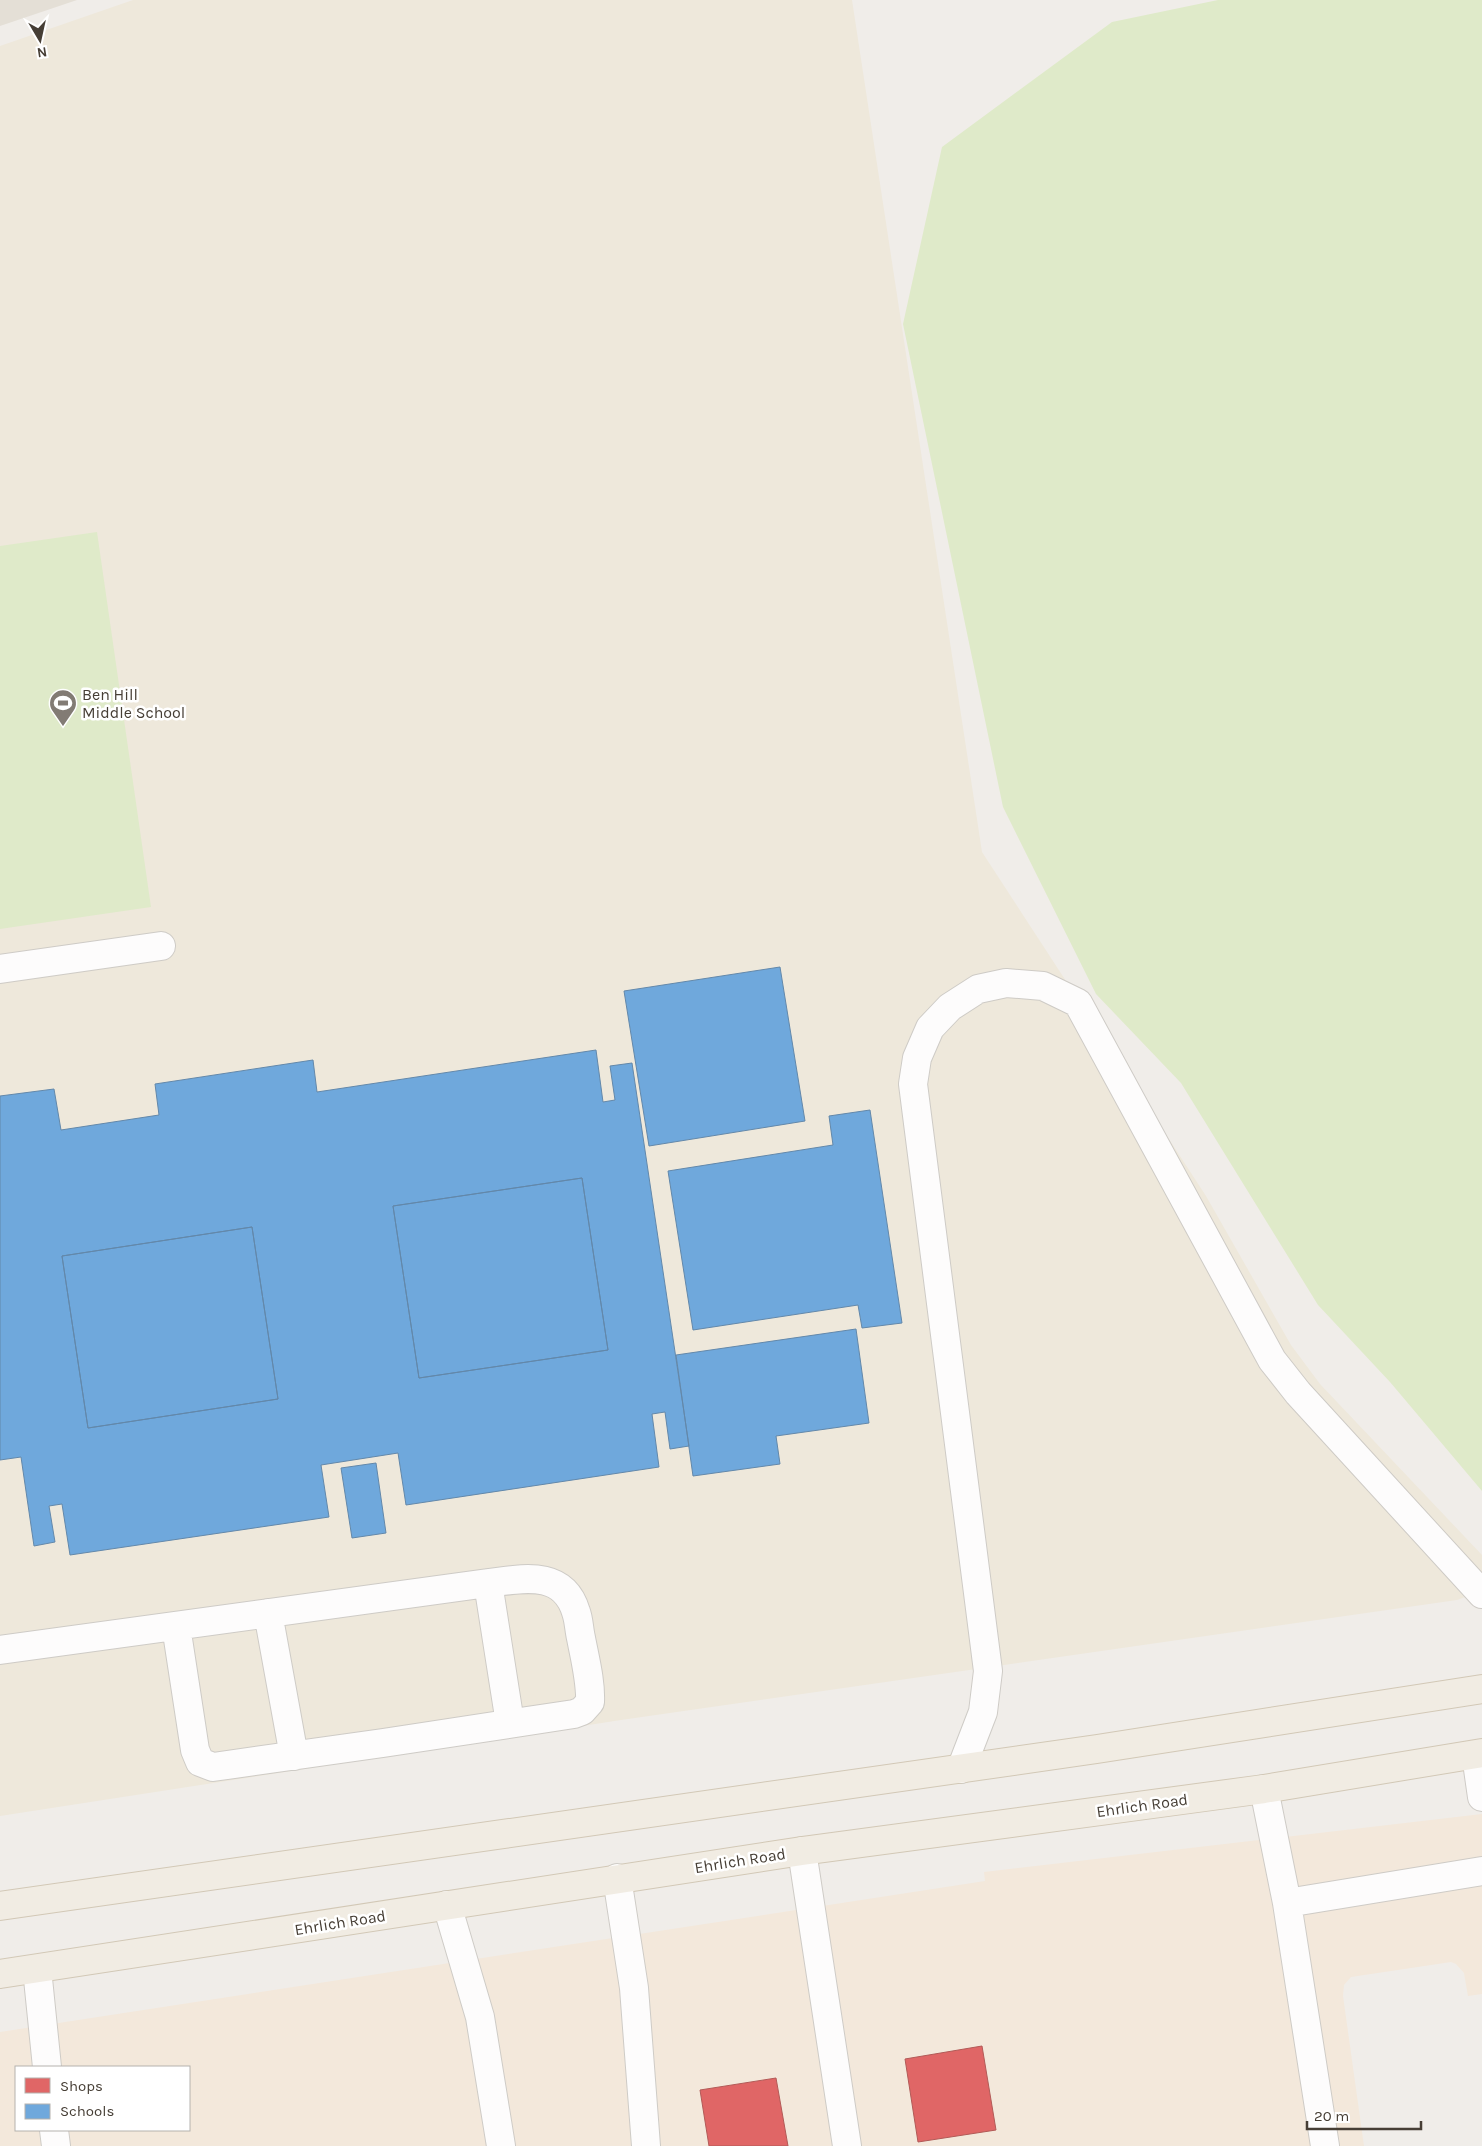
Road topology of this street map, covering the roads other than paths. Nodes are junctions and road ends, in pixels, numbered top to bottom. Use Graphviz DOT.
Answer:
graph roads {
  1 [pos="161,946"];
  2 [pos="0,968"];
  3 [pos="488,1583"];
  4 [pos="1482,1594"];
  5 [pos="268,1613"];
  6 [pos="176,1626"];
  7 [pos="0,1650"];
  8 [pos="1482,1689"];
  9 [pos="510,1723"];
  10 [pos="1479,1754"];
  11 [pos="294,1756"];
  12 [pos="961,1769"];
  13 [pos="1264,1789"];
  14 [pos="1482,1797"];
  15 [pos="802,1850"];
  16 [pos="1482,1871"];
  17 [pos="617,1878"];
  18 [pos="1287,1903"];
  19 [pos="447,1905"];
  20 [pos="0,1906"];
  21 [pos="37,1969"];
  22 [pos="0,1974"];
  23 [pos="47,2066"];
  24 [pos="54,2131"];
  25 [pos="56,2146"];
  26 [pos="501,2146"];
  27 [pos="646,2146"];
  28 [pos="847,2146"];
  29 [pos="1325,2146"];
  1 -- 2 [label="lane"];
  3 -- 5 [label="lane"];
  3 -- 9 [label="lane"];
  3 -- 9 [label="lane"];
  4 -- 12 [label="lane"];
  5 -- 6 [label="lane"];
  5 -- 11 [label="lane"];
  6 -- 7 [label="lane"];
  6 -- 11 [label="lane"];
  8 -- 12 [label="main road"];
  9 -- 11 [label="lane"];
  10 -- 13 [label="main road, Ehrlich Road"];
  10 -- 14 [label="lane"];
  12 -- 20 [label="main road"];
  13 -- 15 [label="main road, Ehrlich Road"];
  13 -- 18 [label="lane"];
  15 -- 17 [label="main road, Ehrlich Road"];
  15 -- 28 [label="lane"];
  16 -- 18 [label="lane"];
  17 -- 19 [label="main road, Ehrlich Road"];
  17 -- 27 [label="lane"];
  18 -- 29 [label="lane"];
  19 -- 21 [label="main road, Ehrlich Road"];
  19 -- 26 [label="lane"];
  21 -- 22 [label="main road, Ehrlich Road"];
  21 -- 23 [label="lane"];
  24 -- 25 [label="lane"];
}
